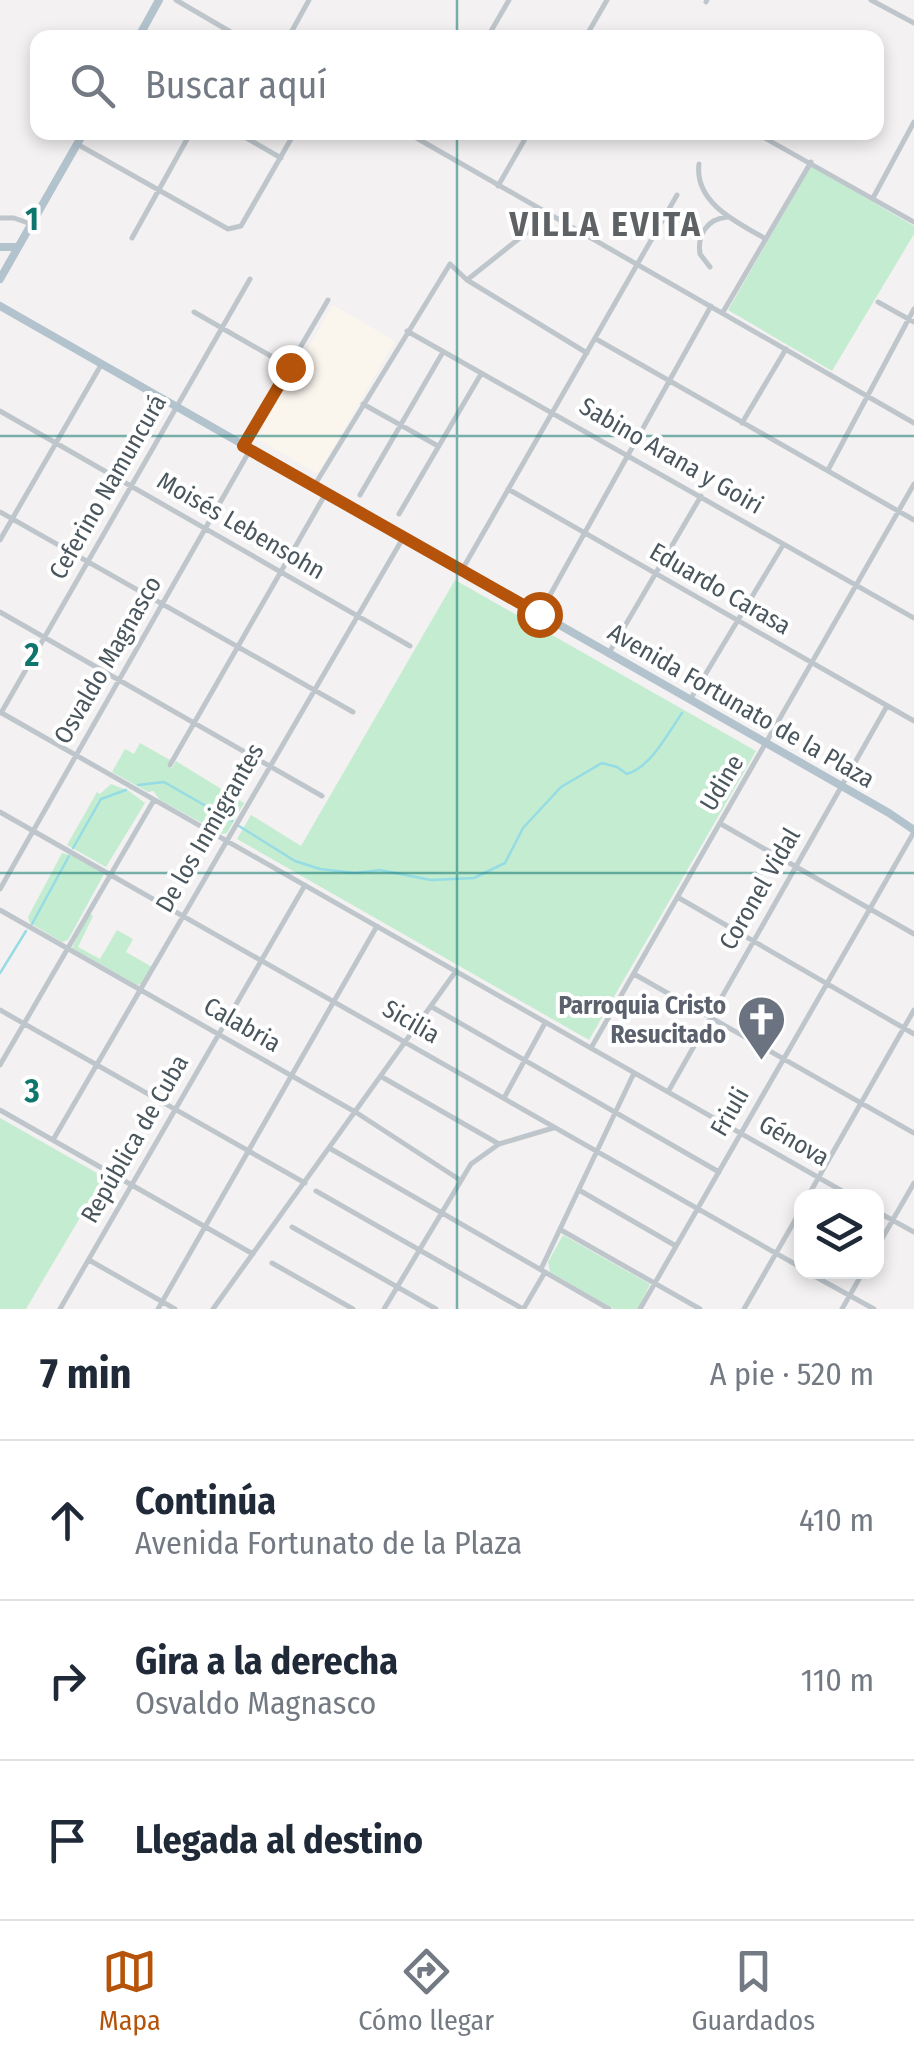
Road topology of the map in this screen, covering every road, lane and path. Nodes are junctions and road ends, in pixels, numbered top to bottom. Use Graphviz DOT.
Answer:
graph roads {
  1 [pos="159,0"];
  2 [pos="176,0"];
  3 [pos="309,0"];
  4 [pos="509,0"];
  5 [pos="606,0"];
  6 [pos="871,0"];
  7 [pos="914,23"];
  8 [pos="142,30"];
  9 [pos="227,30"];
  10 [pos="292,30"];
  11 [pos="492,30"];
  12 [pos="589,30"];
  13 [pos="914,122"];
  14 [pos="79,140"];
  15 [pos="187,140"];
  16 [pos="250,140"];
  17 [pos="291,140"];
  18 [pos="420,140"];
  19 [pos="524,140"];
  20 [pos="769,140"];
  21 [pos="77,144"];
  22 [pos="281,158"];
  23 [pos="810,162"];
  24 [pos="699,164"];
  25 [pos="498,186"];
  26 [pos="159,190"];
  27 [pos="677,196"];
  28 [pos="872,198"];
  29 [pos="550,214"];
  30 [pos="727,217"];
  31 [pos="0,218"];
  32 [pos="914,222"];
  33 [pos="32,224"];
  34 [pos="132,238"];
  35 [pos="766,239"];
  36 [pos="0,247"];
  37 [pos="18,247"];
  38 [pos="638,263"];
  39 [pos="710,267"];
  40 [pos="250,279"];
  41 [pos="0,280"];
  42 [pos="467,280"];
  43 [pos="328,300"];
  44 [pos="878,302"];
  45 [pos="0,306"];
  46 [pos="712,306"];
  47 [pos="914,309"];
  48 [pos="194,312"];
  49 [pos="723,312"];
  50 [pos="911,321"];
  51 [pos="223,327"];
  52 [pos="407,331"];
  53 [pos="596,338"];
  54 [pos="786,349"];
  55 [pos="443,352"];
  56 [pos="587,353"];
  57 [pos="101,365"];
  58 [pos="290,367"];
  59 [pos="481,374"];
  60 [pos="670,382"];
  61 [pos="867,395"];
  62 [pos="363,404"];
  63 [pos="176,408"];
  64 [pos="552,411"];
  65 [pos="0,412"];
  66 [pos="914,422"];
  67 [pos="742,423"];
  68 [pos="400,425"];
  69 [pos="56,443"];
  70 [pos="438,446"];
  71 [pos="246,448"];
  72 [pos="628,454"];
  73 [pos="828,470"];
  74 [pos="914,484"];
  75 [pos="131,486"];
  76 [pos="314,486"];
  77 [pos="508,489"];
  78 [pos="326,493"];
  79 [pos="360,495"];
  80 [pos="701,496"];
  81 [pos="899,511"];
  82 [pos="0,512"];
  83 [pos="398,514"];
  84 [pos="12,519"];
  85 [pos="914,520"];
  86 [pos="205,528"];
  87 [pos="584,534"];
  88 [pos="404,537"];
  89 [pos="0,540"];
  90 [pos="783,545"];
  91 [pos="88,562"];
  92 [pos="462,570"];
  93 [pos="280,572"];
  94 [pos="655,575"];
  95 [pos="856,585"];
  96 [pos="162,604"];
  97 [pos="0,612"];
  98 [pos="539,614"];
  99 [pos="356,615"];
  100 [pos="914,618"];
  101 [pos="736,621"];
  102 [pos="45,637"];
  103 [pos="410,646"];
  104 [pos="238,647"];
  105 [pos="609,654"];
  106 [pos="812,663"];
  107 [pos="119,680"];
  108 [pos="313,690"];
  109 [pos="690,700"];
  110 [pos="887,706"];
  111 [pos="353,712"];
  112 [pos="0,714"];
  113 [pos="914,721"];
  114 [pos="194,722"];
  115 [pos="768,745"];
  116 [pos="76,756"];
  117 [pos="170,765"];
  118 [pos="270,765"];
  119 [pos="842,787"];
  120 [pos="322,796"];
  121 [pos="154,800"];
  122 [pos="0,812"];
  123 [pos="720,824"];
  124 [pos="914,828"];
  125 [pos="33,831"];
  126 [pos="226,841"];
  127 [pos="796,867"];
  128 [pos="110,874"];
  129 [pos="305,885"];
  130 [pos="0,889"];
  131 [pos="679,898"];
  132 [pos="870,909"];
  133 [pos="0,910"];
  134 [pos="183,916"];
  135 [pos="376,926"];
  136 [pos="914,934"];
  137 [pos="753,943"];
  138 [pos="67,948"];
  139 [pos="262,960"];
  140 [pos="456,972"];
  141 [pos="634,974"];
  142 [pos="826,984"];
  143 [pos="140,990"];
  144 [pos="334,1002"];
  145 [pos="432,1007"];
  146 [pos="0,1010"];
  147 [pos="914,1010"];
  148 [pos="710,1018"];
  149 [pos="546,1022"];
  150 [pos="24,1024"];
  151 [pos="904,1028"];
  152 [pos="914,1034"];
  153 [pos="219,1035"];
  154 [pos="407,1043"];
  155 [pos="591,1048"];
  156 [pos="784,1059"];
  157 [pos="524,1060"];
  158 [pos="0,1065"];
  159 [pos="96,1066"];
  160 [pos="634,1073"];
  161 [pos="291,1076"];
  162 [pos="382,1078"];
  163 [pos="668,1092"];
  164 [pos="504,1098"];
  165 [pos="862,1104"];
  166 [pos="0,1110"];
  167 [pos="175,1110"];
  168 [pos="616,1112"];
  169 [pos="356,1113"];
  170 [pos="556,1128"];
  171 [pos="914,1133"];
  172 [pos="741,1134"];
  173 [pos="53,1140"];
  174 [pos="500,1144"];
  175 [pos="331,1148"];
  176 [pos="248,1152"];
  177 [pos="597,1152"];
  178 [pos="719,1172"];
  179 [pos="818,1178"];
  180 [pos="460,1180"];
  181 [pos="305,1184"];
  182 [pos="914,1184"];
  183 [pos="132,1185"];
  184 [pos="812,1189"];
  185 [pos="838,1189"];
  186 [pos="580,1190"];
  187 [pos="316,1191"];
  188 [pos="698,1209"];
  189 [pos="440,1212"];
  190 [pos="884,1215"];
  191 [pos="893,1220"];
  192 [pos="794,1221"];
  193 [pos="292,1226"];
  194 [pos="205,1227"];
  195 [pos="561,1230"];
  196 [pos="914,1232"];
  197 [pos="884,1235"];
  198 [pos="676,1246"];
  199 [pos="418,1250"];
  200 [pos="775,1253"];
  201 [pos="253,1254"];
  202 [pos="89,1260"];
  203 [pos="272,1263"];
  204 [pos="794,1264"];
  205 [pos="543,1271"];
  206 [pos="820,1279"];
  207 [pos="860,1279"];
  208 [pos="655,1284"];
  209 [pos="397,1286"];
  210 [pos="850,1296"];
  211 [pos="162,1302"];
  212 [pos="60,1309"];
  213 [pos="158,1309"];
  214 [pos="175,1309"];
  215 [pos="213,1309"];
  216 [pos="353,1309"];
  217 [pos="384,1309"];
  218 [pos="436,1309"];
  219 [pos="523,1309"];
  220 [pos="608,1309"];
  221 [pos="640,1309"];
  222 [pos="700,1309"];
  223 [pos="744,1309"];
  224 [pos="842,1309"];
  225 [pos="874,1309"];
  1 -- 8 [label="main road"];
  2 -- 9 [label="street"];
  3 -- 10 [label="street"];
  4 -- 11 [label="street"];
  5 -- 12 [label="street"];
  6 -- 7 [label="street"];
  13 -- 28 [label="street"];
  14 -- 21 [label="main road"];
  15 -- 26 [label="street"];
  16 -- 22 [label="street"];
  17 -- 22 [label="street"];
  18 -- 25 [label="street"];
  19 -- 25 [label="street"];
  20 -- 23 [label="street"];
  21 -- 26 [label="street"];
  21 -- 33 [label="main road"];
  22 -- 26 [label="street"];
  23 -- 28 [label="street"];
  23 -- 35 [label="street"];
  24 -- 30 [label="street"];
  25 -- 29 [label="street"];
  26 -- 34 [label="street"];
  27 -- 38 [label="street"];
  28 -- 32 [label="street"];
  29 -- 38 [label="street"];
  29 -- 42 [label="street"];
  30 -- 35 [label="street"];
  30 -- 39 [label="street"];
  31 -- 33 [label="street"];
  33 -- 37 [label="main road"];
  35 -- 49 [label="street"];
  36 -- 37 [label="main road"];
  37 -- 41 [label="main road"];
  38 -- 46 [label="street"];
  38 -- 53 [label="street"];
  40 -- 51 [label="street, Ceferino Namuncurá"];
  42 -- 52 [label="street"];
  42 -- 56 [label="street"];
  43 -- 58 [label="street, Osvaldo Magnasco"];
  44 -- 50 [label="street"];
  45 -- 57 [label="main road, Avenida Fortunato de la Plaza"];
  46 -- 49 [label="street"];
  46 -- 60 [label="street"];
  47 -- 50 [label="street"];
  48 -- 51 [label="street"];
  49 -- 54 [label="street"];
  50 -- 61 [label="street"];
  51 -- 58 [label="street"];
  51 -- 63 [label="street, Ceferino Namuncurá"];
  52 -- 55 [label="street, Sabino Arana y Goiri"];
  52 -- 62 [label="street"];
  53 -- 56 [label="street"];
  53 -- 60 [label="street"];
  54 -- 61 [label="street"];
  54 -- 67 [label="street"];
  55 -- 59 [label="street, Sabino Arana y Goiri"];
  55 -- 68 [label="street"];
  56 -- 64 [label="street"];
  57 -- 63 [label="main road, Avenida Fortunato de la Plaza"];
  57 -- 69 [label="street"];
  58 -- 71 [label="street, Osvaldo Magnasco"];
  59 -- 64 [label="street, Sabino Arana y Goiri"];
  59 -- 70 [label="street"];
  60 -- 67 [label="street"];
  60 -- 72 [label="street"];
  61 -- 66 [label="street"];
  61 -- 73 [label="street"];
  62 -- 68 [label="street"];
  62 -- 76 [label="street"];
  63 -- 71 [label="main road, Avenida Fortunato de la Plaza"];
  63 -- 75 [label="street, Ceferino Namuncurá"];
  64 -- 72 [label="street, Sabino Arana y Goiri"];
  64 -- 77 [label="street"];
  65 -- 69 [label="street, Moisés Lebensohn"];
  67 -- 73 [label="street"];
  68 -- 70 [label="street"];
  68 -- 79 [label="street"];
  69 -- 75 [label="street, Moisés Lebensohn"];
  69 -- 84 [label="street"];
  70 -- 83 [label="street"];
  71 -- 76 [label="main road, Avenida Fortunato de la Plaza"];
  71 -- 86 [label="street, Osvaldo Magnasco"];
  72 -- 80 [label="street, Sabino Arana y Goiri"];
  72 -- 87 [label="street"];
  73 -- 81 [label="street"];
  74 -- 81 [label="street, Udine"];
  75 -- 86 [label="street, Moisés Lebensohn"];
  75 -- 91 [label="street, Ceferino Namuncurá"];
  76 -- 78 [label="main road, Avenida Fortunato de la Plaza"];
  77 -- 87 [label="street, Eduardo Carasa"];
  77 -- 92 [label="street"];
  78 -- 88 [label="main road, Avenida Fortunato de la Plaza"];
  78 -- 93 [label="street"];
  80 -- 90 [label="street, Sabino Arana y Goiri"];
  80 -- 94 [label="street"];
  81 -- 85 [label="street"];
  81 -- 95 [label="street, Udine"];
  82 -- 84 [label="street"];
  84 -- 89 [label="street"];
  84 -- 91 [label="street"];
  86 -- 93 [label="street, Moisés Lebensohn"];
  86 -- 96 [label="street, Osvaldo Magnasco"];
  87 -- 94 [label="street, Eduardo Carasa"];
  87 -- 98 [label="street"];
  88 -- 92 [label="main road, Avenida Fortunato de la Plaza"];
  88 -- 99 [label="street, De los Inmigrantes"];
  90 -- 95 [label="street, Sabino Arana y Goiri"];
  90 -- 101 [label="street"];
  91 -- 96 [label="street"];
  91 -- 102 [label="street, Ceferino Namuncurá"];
  92 -- 98 [label="main road, Avenida Fortunato de la Plaza"];
  93 -- 99 [label="street, Moisés Lebensohn"];
  93 -- 104 [label="street"];
  94 -- 101 [label="street, Eduardo Carasa"];
  94 -- 105 [label="street"];
  95 -- 100 [label="street, Sabino Arana y Goiri"];
  95 -- 106 [label="street, Udine"];
  96 -- 104 [label="street"];
  96 -- 107 [label="street, Osvaldo Magnasco"];
  97 -- 102 [label="street"];
  98 -- 105 [label="main road, Avenida Fortunato de la Plaza"];
  99 -- 103 [label="street, Moisés Lebensohn"];
  99 -- 108 [label="street, De los Inmigrantes"];
  101 -- 106 [label="street, Eduardo Carasa"];
  101 -- 109 [label="street"];
  102 -- 107 [label="street"];
  102 -- 112 [label="street, Ceferino Namuncurá"];
  104 -- 108 [label="street"];
  104 -- 114 [label="street"];
  105 -- 109 [label="main road, Avenida Fortunato de la Plaza"];
  106 -- 110 [label="street, Eduardo Carasa"];
  106 -- 115 [label="street, Udine"];
  107 -- 114 [label="street"];
  107 -- 116 [label="street, Osvaldo Magnasco"];
  108 -- 111 [label="street"];
  108 -- 118 [label="street, De los Inmigrantes"];
  109 -- 115 [label="main road, Avenida Fortunato de la Plaza"];
  110 -- 113 [label="street, Eduardo Carasa"];
  110 -- 119 [label="street, Coronel Vidal"];
  112 -- 116 [label="street"];
  114 -- 117 [label="street"];
  114 -- 118 [label="street"];
  115 -- 119 [label="main road, Avenida Fortunato de la Plaza"];
  115 -- 123 [label="street, Udine"];
  116 -- 121 [label="street"];
  116 -- 125 [label="street, Osvaldo Magnasco"];
  118 -- 120 [label="street"];
  118 -- 126 [label="street, De los Inmigrantes"];
  119 -- 124 [label="main road, Avenida Fortunato de la Plaza"];
  119 -- 127 [label="street, Coronel Vidal"];
  121 -- 126 [label="street"];
  121 -- 128 [label="street"];
  122 -- 125 [label="street, Sicilia"];
  123 -- 127 [label="street"];
  123 -- 131 [label="street, Udine"];
  124 -- 132 [label="street, Friuli"];
  125 -- 128 [label="street, Sicilia"];
  125 -- 130 [label="street, Osvaldo Magnasco"];
  126 -- 129 [label="street"];
  126 -- 134 [label="street, De los Inmigrantes"];
  127 -- 132 [label="street"];
  127 -- 137 [label="street, Coronel Vidal"];
  128 -- 134 [label="street, Sicilia"];
  128 -- 138 [label="street"];
  129 -- 135 [label="street, Génova"];
  129 -- 139 [label="street, República de Cuba"];
  131 -- 137 [label="street"];
  131 -- 141 [label="street, Udine"];
  132 -- 136 [label="street"];
  132 -- 142 [label="street, Friuli"];
  133 -- 138 [label="street, Calabria"];
  134 -- 139 [label="street, Sicilia"];
  134 -- 143 [label="street, De los Inmigrantes"];
  135 -- 140 [label="street, Génova"];
  135 -- 144 [label="street"];
  137 -- 142 [label="street"];
  137 -- 148 [label="street, Coronel Vidal"];
  138 -- 143 [label="street, Calabria"];
  138 -- 150 [label="street"];
  139 -- 144 [label="street, Sicilia"];
  139 -- 153 [label="street, República de Cuba"];
  140 -- 145 [label="street"];
  140 -- 149 [label="street, Génova"];
  141 -- 148 [label="street"];
  141 -- 155 [label="street, Udine"];
  142 -- 151 [label="street"];
  142 -- 156 [label="street, Friuli"];
  143 -- 153 [label="street, Calabria"];
  143 -- 159 [label="street, De los Inmigrantes"];
  144 -- 154 [label="street, Sicilia"];
  144 -- 161 [label="street"];
  145 -- 154 [label="street"];
  145 -- 157 [label="street"];
  146 -- 150 [label="street"];
  147 -- 151 [label="street"];
  148 -- 156 [label="street"];
  148 -- 163 [label="street, Coronel Vidal"];
  149 -- 155 [label="street, Génova"];
  149 -- 157 [label="street"];
  150 -- 158 [label="street"];
  150 -- 159 [label="street"];
  151 -- 152 [label="street"];
  151 -- 165 [label="street"];
  153 -- 161 [label="street, Calabria"];
  153 -- 167 [label="street, República de Cuba"];
  154 -- 162 [label="street"];
  154 -- 164 [label="street, Sicilia"];
  155 -- 160 [label="street, Génova"];
  156 -- 165 [label="street"];
  156 -- 172 [label="street, Friuli"];
  157 -- 164 [label="street"];
  157 -- 168 [label="street"];
  159 -- 167 [label="street"];
  159 -- 173 [label="street, De los Inmigrantes"];
  160 -- 163 [label="street, Génova"];
  160 -- 168 [label="street"];
  161 -- 169 [label="street, Calabria"];
  161 -- 176 [label="street"];
  162 -- 169 [label="street"];
  162 -- 174 [label="street"];
  163 -- 172 [label="street, Génova"];
  164 -- 170 [label="street, Sicilia"];
  165 -- 171 [label="street"];
  165 -- 179 [label="street"];
  166 -- 173 [label="street"];
  167 -- 176 [label="street"];
  167 -- 183 [label="street, República de Cuba"];
  168 -- 177 [label="street"];
  168 -- 178 [label="street"];
  169 -- 175 [label="street"];
  169 -- 180 [label="street, Calabria"];
  170 -- 174 [label="street"];
  170 -- 177 [label="street, Sicilia"];
  172 -- 178 [label="street, Friuli"];
  172 -- 179 [label="street, Génova"];
  173 -- 183 [label="street"];
  174 -- 180 [label="street"];
  175 -- 181 [label="street"];
  175 -- 189 [label="street"];
  176 -- 181 [label="street"];
  176 -- 194 [label="street"];
  177 -- 186 [label="street"];
  177 -- 188 [label="street, Sicilia"];
  178 -- 188 [label="street, Friuli"];
  179 -- 184 [label="street"];
  179 -- 185 [label="street, Génova"];
  180 -- 189 [label="street"];
  181 -- 201 [label="street"];
  182 -- 191 [label="street"];
  183 -- 194 [label="street"];
  183 -- 202 [label="street, República de Cuba"];
  186 -- 195 [label="street"];
  186 -- 198 [label="street"];
  187 -- 199 [label="street"];
  188 -- 198 [label="street, Friuli"];
  188 -- 200 [label="street, Sicilia"];
  189 -- 199 [label="street"];
  189 -- 205 [label="street"];
  190 -- 191 [label="street"];
  191 -- 196 [label="street"];
  191 -- 197 [label="street"];
  192 -- 200 [label="street"];
  193 -- 209 [label="street"];
  194 -- 201 [label="street"];
  194 -- 211 [label="street"];
  195 -- 205 [label="street"];
  195 -- 208 [label="street"];
  198 -- 208 [label="street, Friuli"];
  199 -- 209 [label="street"];
  199 -- 219 [label="street"];
  200 -- 204 [label="street, Sicilia"];
  200 -- 223 [label="street"];
  201 -- 215 [label="street"];
  202 -- 211 [label="street"];
  202 -- 212 [label="street, República de Cuba"];
  203 -- 216 [label="street"];
  205 -- 219 [label="street"];
  205 -- 220 [label="street"];
  206 -- 210 [label="street, Sicilia"];
  207 -- 210 [label="street"];
  208 -- 221 [label="street, Friuli"];
  208 -- 222 [label="street"];
  209 -- 217 [label="street"];
  209 -- 218 [label="street"];
  210 -- 224 [label="street"];
  210 -- 225 [label="street, Sicilia"];
  211 -- 213 [label="street"];
  211 -- 214 [label="street"];
}
